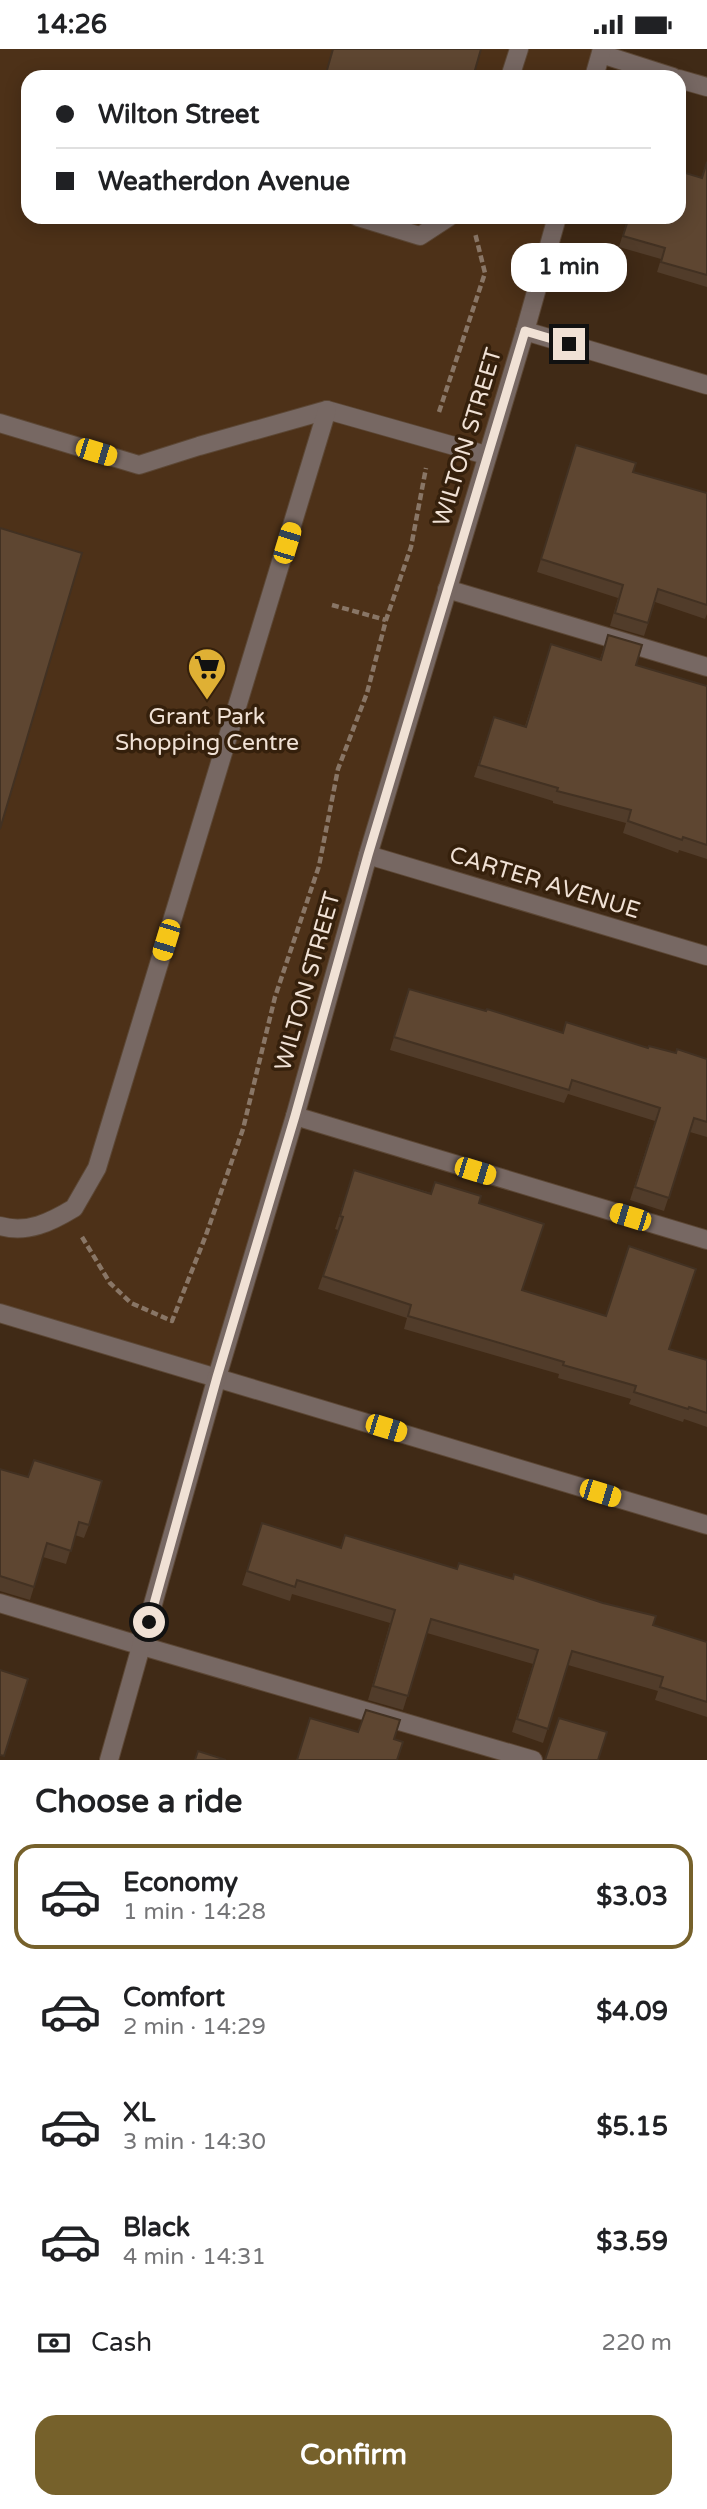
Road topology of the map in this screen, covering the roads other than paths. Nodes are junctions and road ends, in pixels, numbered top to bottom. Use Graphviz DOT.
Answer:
graph roads {
  1 [pos="519,49"];
  2 [pos="601,51"];
  3 [pos="512,70"];
  4 [pos="596,70"];
  5 [pos="654,70"];
  6 [pos="686,81"];
  7 [pos="707,87"];
  8 [pos="381,224"];
  9 [pos="438,224"];
  10 [pos="555,224"];
  11 [pos="525,331"];
  12 [pos="707,385"];
  13 [pos="327,410"];
  14 [pos="0,423"];
  15 [pos="486,455"];
  16 [pos="447,589"];
  17 [pos="707,667"];
  18 [pos="368,855"];
  19 [pos="707,956"];
  20 [pos="295,1116"];
  21 [pos="0,1226"];
  22 [pos="707,1240"];
  23 [pos="0,1313"];
  24 [pos="217,1377"];
  25 [pos="707,1525"];
  26 [pos="0,1602"];
  27 [pos="142,1646"];
  28 [pos="109,1760"];
  29 [pos="533,1760"];
  1 -- 3 [label="street"];
  2 -- 4 [label="street"];
  2 -- 5 [label="street"];
  6 -- 7 [label="street"];
  8 -- 9 [label="street"];
  10 -- 11 [label="street, WILTON STREET"];
  11 -- 12 [label="street"];
  11 -- 15 [label="street, WILTON STREET"];
  13 -- 14 [label="street"];
  13 -- 15 [label="street"];
  13 -- 21 [label="street"];
  15 -- 16 [label="street, WILTON STREET"];
  16 -- 17 [label="street"];
  16 -- 18 [label="street, WILTON STREET"];
  18 -- 19 [label="street, CARTER AVENUE"];
  18 -- 20 [label="street, WILTON STREET"];
  20 -- 22 [label="street"];
  20 -- 24 [label="street, WILTON STREET"];
  23 -- 24 [label="street"];
  24 -- 25 [label="street"];
  24 -- 27 [label="street, WILTON STREET"];
  26 -- 27 [label="street"];
  27 -- 28 [label="street, WILTON STREET"];
  27 -- 29 [label="street"];
}
